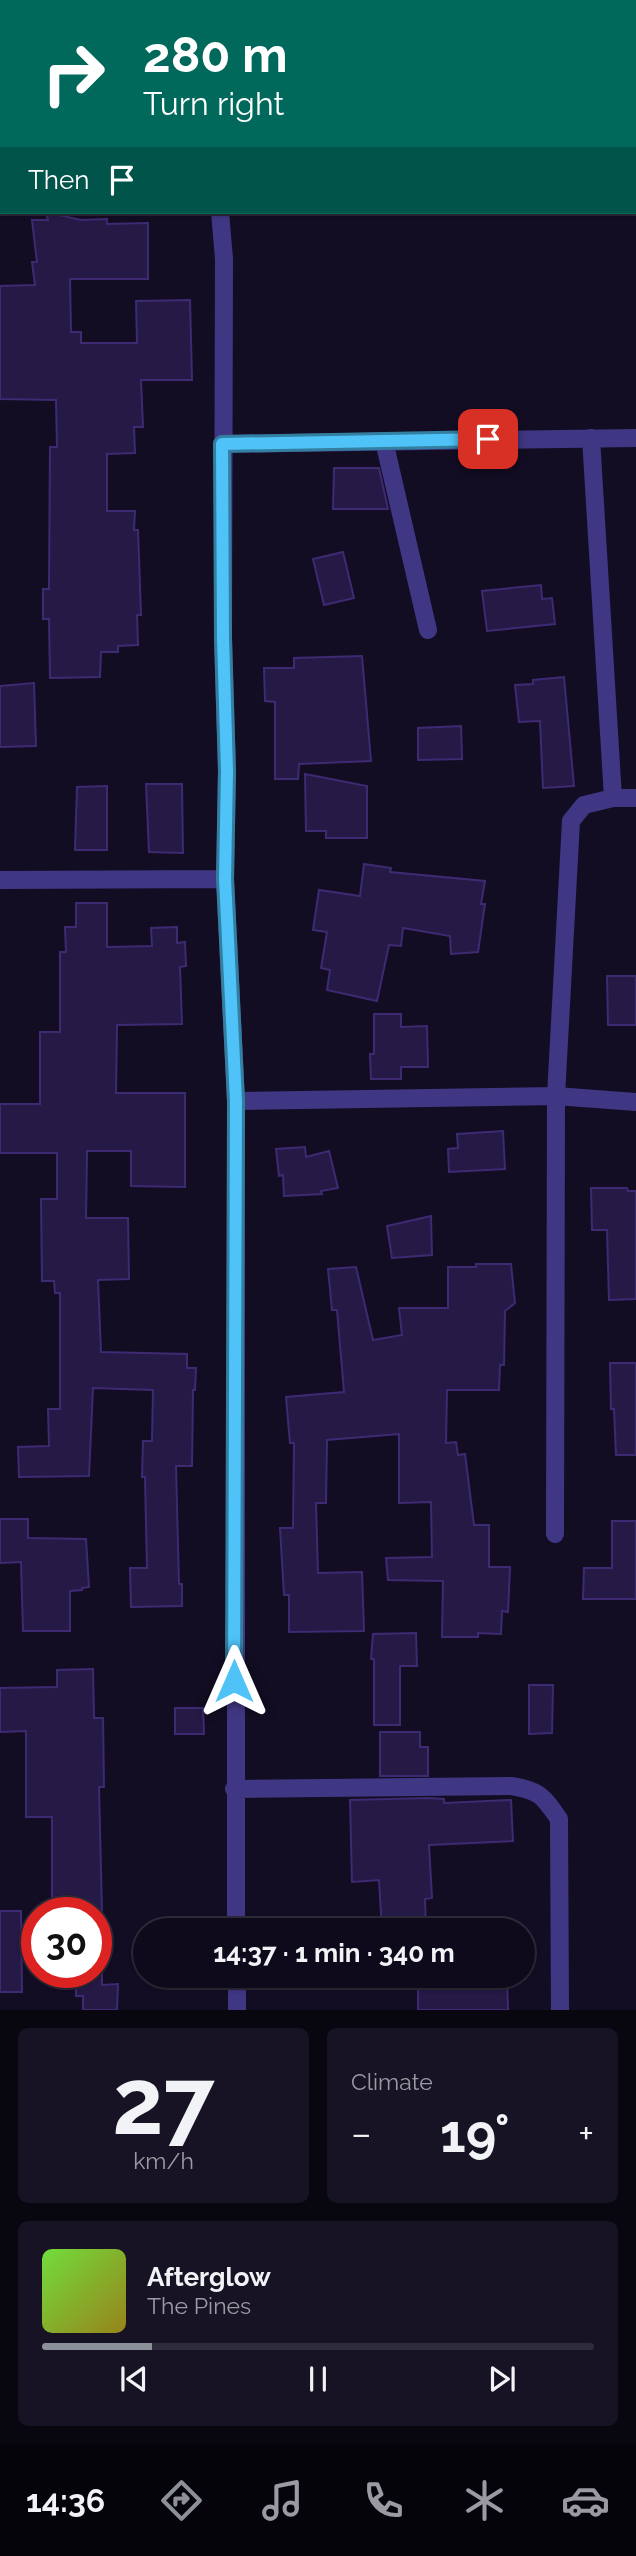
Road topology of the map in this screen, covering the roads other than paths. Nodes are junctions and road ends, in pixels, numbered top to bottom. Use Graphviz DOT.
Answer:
graph roads {
  1 [pos="630,0"];
  2 [pos="636,0"];
  3 [pos="220,214"];
  4 [pos="591,438"];
  5 [pos="636,438"];
  6 [pos="384,441"];
  7 [pos="222,444"];
  8 [pos="428,630"];
  9 [pos="613,798"];
  10 [pos="636,798"];
  11 [pos="225,879"];
  12 [pos="0,880"];
  13 [pos="556,1097"];
  14 [pos="236,1101"];
  15 [pos="636,1102"];
  16 [pos="555,1534"];
  17 [pos="234,1790"];
  18 [pos="236,1918"];
  19 [pos="237,1988"];
  20 [pos="237,2010"];
  21 [pos="560,2010"];
  1 -- 2 [label="street"];
  3 -- 7 [label="street"];
  4 -- 5 [label="street"];
  4 -- 6 [label="street"];
  4 -- 9 [label="street"];
  6 -- 7 [label="street"];
  6 -- 8 [label="street"];
  7 -- 11 [label="street"];
  9 -- 10 [label="street"];
  9 -- 13 [label="street"];
  11 -- 12 [label="street"];
  11 -- 14 [label="street"];
  13 -- 14 [label="street"];
  13 -- 15 [label="street"];
  13 -- 16 [label="street"];
  14 -- 17 [label="street"];
  17 -- 18 [label="street"];
  17 -- 21 [label="street"];
  19 -- 20 [label="street"];
}
